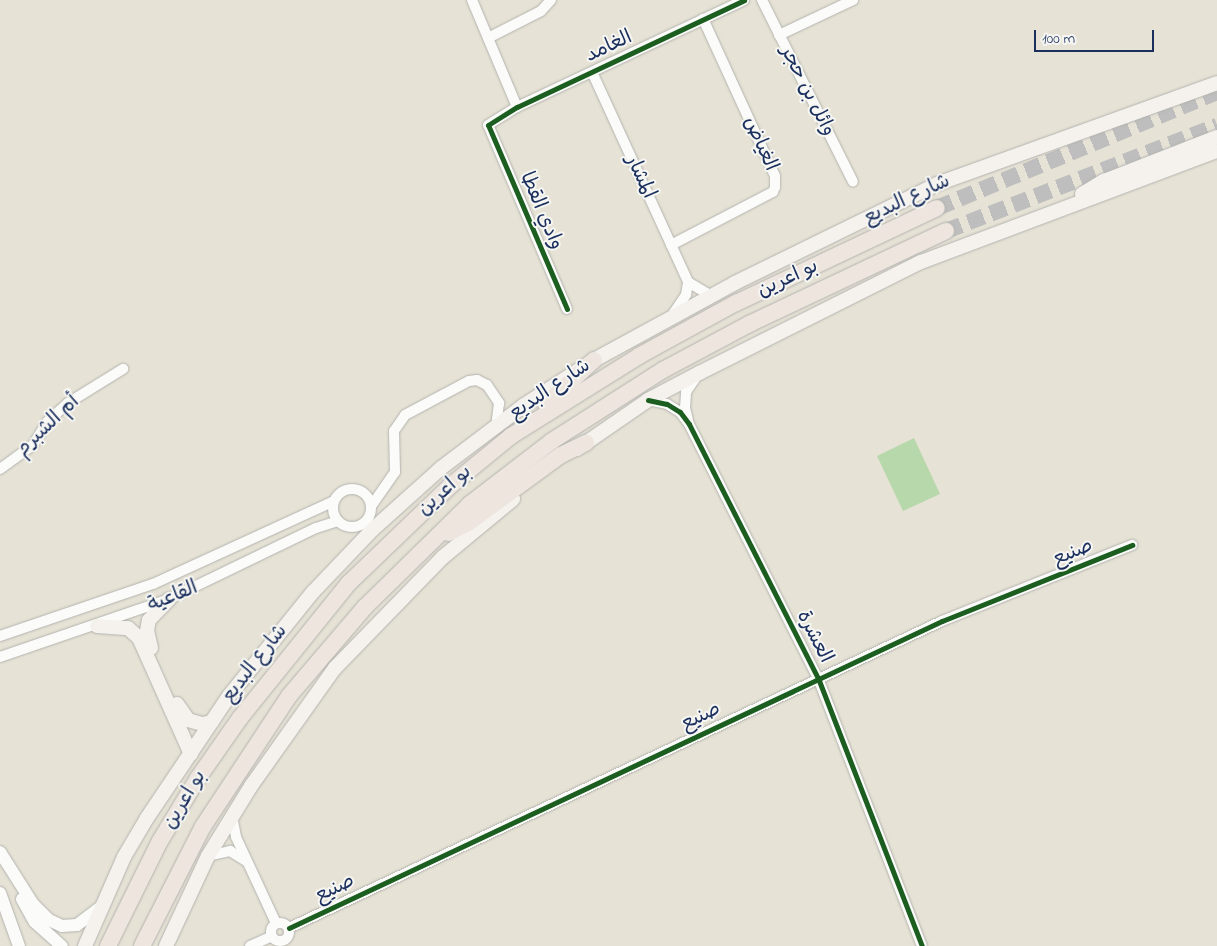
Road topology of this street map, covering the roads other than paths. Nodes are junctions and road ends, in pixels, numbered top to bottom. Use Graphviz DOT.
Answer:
graph roads {
  1 [pos="472,0"];
  2 [pos="551,0"];
  3 [pos="744,0"];
  4 [pos="762,0"];
  5 [pos="853,0"];
  6 [pos="703,19"];
  7 [pos="779,35"];
  8 [pos="488,38"];
  9 [pos="592,72"];
  10 [pos="1215,85"];
  11 [pos="517,108"];
  12 [pos="488,125"];
  13 [pos="1217,137"];
  14 [pos="1217,151"];
  15 [pos="853,182"];
  16 [pos="1070,204"];
  17 [pos="937,208"];
  18 [pos="946,232"];
  19 [pos="672,245"];
  20 [pos="688,282"];
  21 [pos="711,296"];
  22 [pos="567,309"];
  23 [pos="670,317"];
  24 [pos="594,360"];
  25 [pos="123,369"];
  26 [pos="699,373"];
  27 [pos="648,400"];
  28 [pos="499,403"];
  29 [pos="523,406"];
  30 [pos="689,424"];
  31 [pos="496,427"];
  32 [pos="511,436"];
  33 [pos="586,442"];
  34 [pos="0,469"];
  35 [pos="386,483"];
  36 [pos="363,491"];
  37 [pos="334,501"];
  38 [pos="372,506"];
  39 [pos="338,521"];
  40 [pos="434,538"];
  41 [pos="1132,545"];
  42 [pos="169,599"];
  43 [pos="97,626"];
  44 [pos="0,636"];
  45 [pos="0,657"];
  46 [pos="818,678"];
  47 [pos="212,722"];
  48 [pos="191,754"];
  49 [pos="232,816"];
  50 [pos="1,854"];
  51 [pos="208,856"];
  52 [pos="249,864"];
  53 [pos="1,896"];
  54 [pos="102,906"];
  55 [pos="276,923"];
  56 [pos="289,928"];
  57 [pos="272,936"];
  58 [pos="285,943"];
  59 [pos="19,946"];
  60 [pos="27,946"];
  61 [pos="62,946"];
  62 [pos="85,946"];
  63 [pos="108,946"];
  64 [pos="142,946"];
  65 [pos="166,946"];
  66 [pos="250,946"];
  67 [pos="922,946"];
  1 -- 8 [label="street"];
  2 -- 8 [label="street"];
  3 -- 6 [label="street, الغامد"];
  4 -- 7 [label="street, وائل بن حجر"];
  5 -- 7 [label="street"];
  6 -- 9 [label="street, الغامد"];
  6 -- 19 [label="street, الغياض"];
  7 -- 15 [label="street, وائل بن حجر"];
  8 -- 11 [label="street"];
  9 -- 11 [label="street, الغامد"];
  9 -- 19 [label="street, المشار"];
  10 -- 21 [label="main road, شارع البديع"];
  11 -- 12 [label="street, الغامد"];
  12 -- 22 [label="street, وادي القطا"];
  13 -- 16 [label="main road"];
  14 -- 16 [label="main road"];
  16 -- 26 [label="main road"];
  17 -- 32 [label="highway, بو اعرين"];
  18 -- 40 [label="highway, بو اعرين"];
  19 -- 20 [label="street, المشار"];
  20 -- 21 [label="street"];
  20 -- 23 [label="street"];
  21 -- 23 [label="main road, شارع البديع"];
  23 -- 24 [label="main road, شارع البديع"];
  24 -- 29 [label="main road, شارع البديع"];
  24 -- 32 [label="highway"];
  25 -- 34 [label="street, أم الشبرم"];
  26 -- 27 [label="main road"];
  26 -- 30 [label="street, العشرة"];
  27 -- 30 [label="street, العشرة"];
  27 -- 33 [label="main road"];
  28 -- 29 [label="street"];
  28 -- 31 [label="street"];
  28 -- 35 [label="street"];
  29 -- 31 [label="main road, شارع البديع"];
  30 -- 46 [label="street, العشرة"];
  31 -- 47 [label="main road, شارع البديع"];
  32 -- 63 [label="highway, بو اعرين"];
  33 -- 40 [label="highway"];
  33 -- 49 [label="main road"];
  35 -- 36 [label="street"];
  35 -- 38 [label="street"];
  36 -- 37 [label="street"];
  36 -- 38 [label="street"];
  37 -- 39 [label="street"];
  37 -- 44 [label="street, القاعية"];
  38 -- 39 [label="street"];
  39 -- 42 [label="street, القاعية"];
  40 -- 64 [label="highway, بو اعرين"];
  41 -- 46 [label="street, صنيع"];
  42 -- 43 [label="street, القاعية"];
  42 -- 47 [label="main road"];
  43 -- 45 [label="street, القاعية"];
  43 -- 48 [label="main road"];
  46 -- 56 [label="street, صنيع"];
  46 -- 67 [label="street, العشرة"];
  47 -- 48 [label="main road, شارع البديع"];
  48 -- 54 [label="main road, شارع البديع"];
  49 -- 51 [label="main road"];
  49 -- 52 [label="street"];
  50 -- 54 [label="street"];
  50 -- 61 [label="street"];
  51 -- 52 [label="street"];
  51 -- 65 [label="main road"];
  52 -- 55 [label="street"];
  53 -- 59 [label="street"];
  53 -- 60 [label="street"];
  54 -- 62 [label="main road, شارع البديع"];
  55 -- 56 [label="street"];
  55 -- 57 [label="street"];
  56 -- 58 [label="street"];
  57 -- 58 [label="street"];
  57 -- 66 [label="street"];
}
